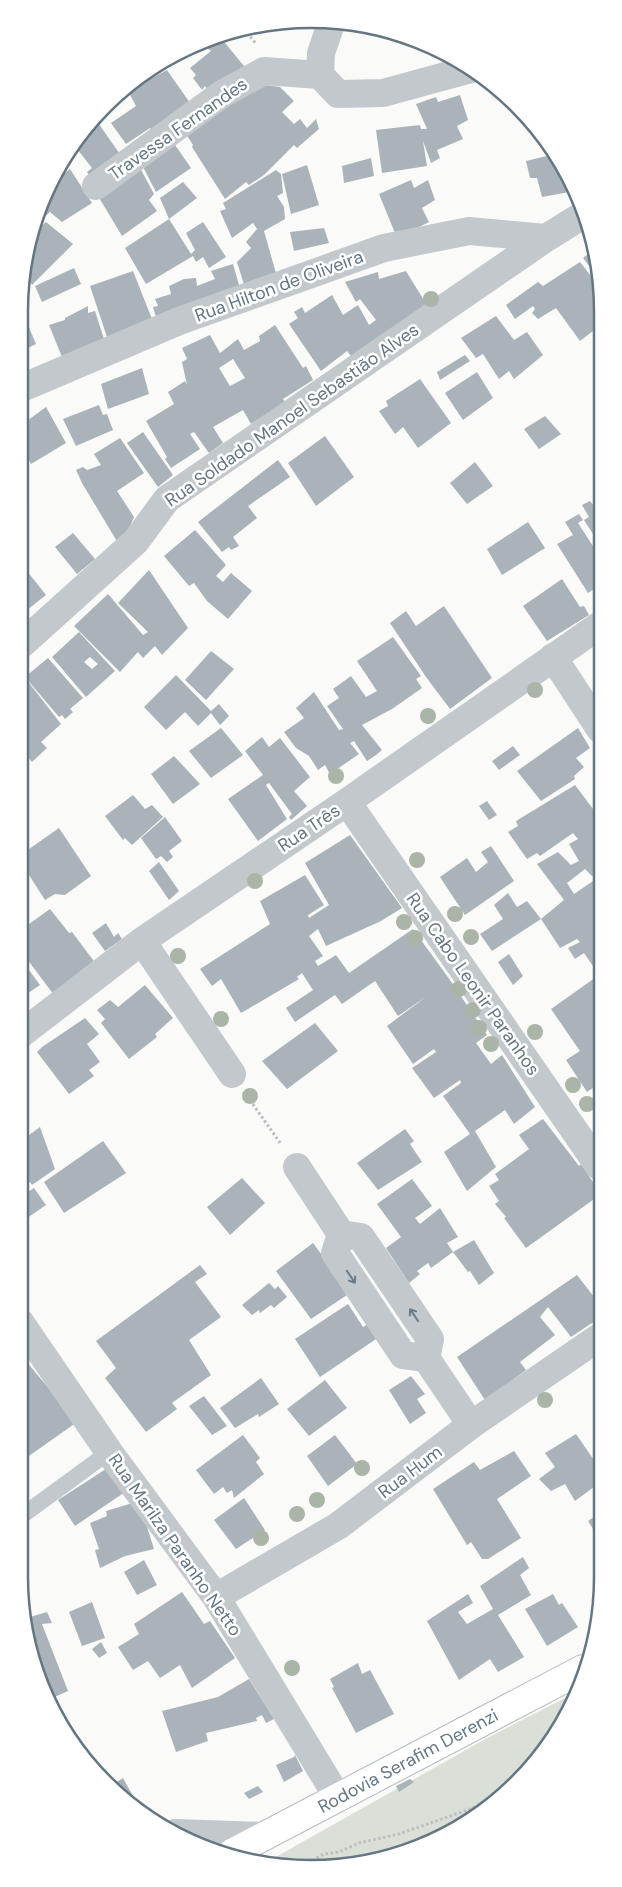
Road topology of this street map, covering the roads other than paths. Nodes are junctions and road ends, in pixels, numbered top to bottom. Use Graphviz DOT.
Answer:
graph roads {
  1 [pos="329,28"];
  2 [pos="463,71"];
  3 [pos="320,75"];
  4 [pos="96,186"];
  5 [pos="578,218"];
  6 [pos="546,238"];
  7 [pos="28,386"];
  8 [pos="594,629"];
  9 [pos="28,638"];
  10 [pos="552,657"];
  11 [pos="594,720"];
  12 [pos="348,802"];
  13 [pos="142,941"];
  14 [pos="28,1029"];
  15 [pos="232,1074"];
  16 [pos="594,1159"];
  17 [pos="297,1167"];
  18 [pos="28,1334"];
  19 [pos="594,1341"];
  20 [pos="471,1425"];
  21 [pos="109,1452"];
  22 [pos="28,1511"];
  23 [pos="216,1597"];
  24 [pos="577,1672"];
  25 [pos="338,1798"];
  26 [pos="194,1834"];
  27 [pos="266,1836"];
  28 [pos="238,1850"];
  1 -- 3 [label="street"];
  2 -- 3 [label="street"];
  3 -- 4 [label="street, Travessa Fernandes"];
  5 -- 6 [label="street, Rua Soldado Manoel Sebastião Alves"];
  6 -- 7 [label="street, Rua Hilton de Oliveira"];
  6 -- 9 [label="street, Rua Soldado Manoel Sebastião Alves"];
  8 -- 10 [label="street, Rua Três"];
  10 -- 11 [label="street"];
  10 -- 12 [label="street, Rua Três"];
  12 -- 13 [label="street, Rua Três"];
  12 -- 16 [label="street, Rua Cabo Leonir Paranhos"];
  13 -- 14 [label="street, Rua Três"];
  13 -- 15 [label="street"];
  17 -- 20 [label="street"];
  18 -- 21 [label="street, Rua Marilza Paranho Netto"];
  19 -- 20 [label="street, Rua Hum"];
  20 -- 23 [label="street, Rua Hum"];
  21 -- 22 [label="lane"];
  21 -- 23 [label="street, Rua Marilza Paranho Netto"];
  23 -- 25 [label="street, Rua Marilza Paranho Netto"];
  24 -- 25 [label="main road, Rodovia Serafim Derenzi"];
  25 -- 27 [label="main road, Rodovia Serafim Derenzi"];
  26 -- 27 [label="street"];
  27 -- 28 [label="main road, Rodovia Serafim Derenzi"];
}
